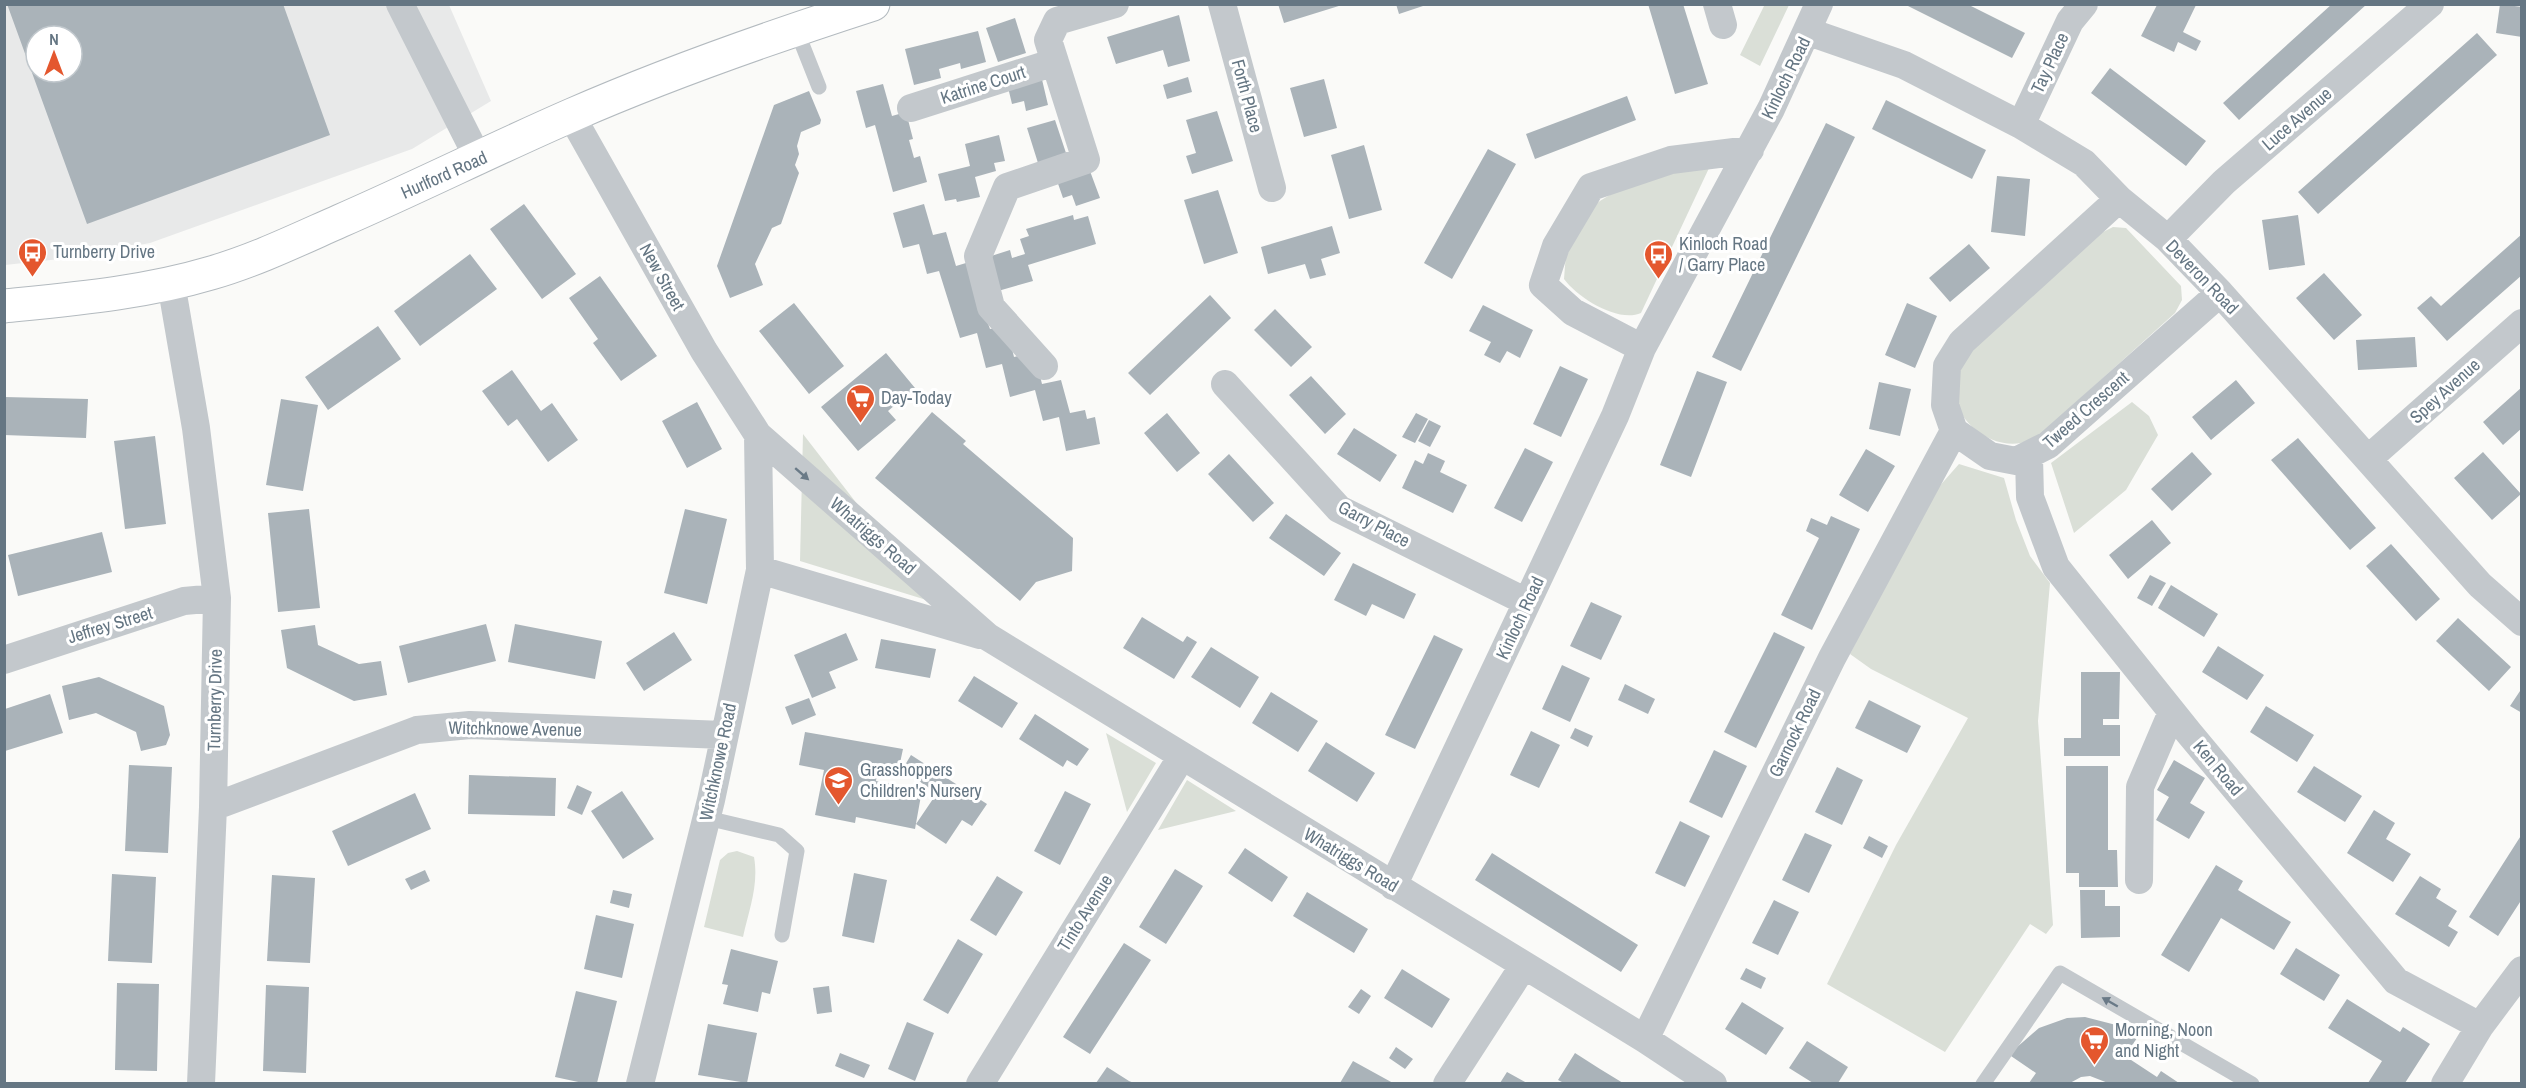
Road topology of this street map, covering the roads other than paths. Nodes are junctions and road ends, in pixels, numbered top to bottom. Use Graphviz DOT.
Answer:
graph roads {
  1 [pos="400,4"];
  2 [pos="873,4"];
  3 [pos="1115,4"];
  4 [pos="1222,4"];
  5 [pos="1819,4"];
  6 [pos="2084,4"];
  7 [pos="2430,4"];
  8 [pos="796,29"];
  9 [pos="1809,32"];
  10 [pos="1055,62"];
  11 [pos="819,87"];
  12 [pos="911,108"];
  13 [pos="571,115"];
  14 [pos="2021,125"];
  15 [pos="1750,150"];
  16 [pos="479,160"];
  17 [pos="1272,188"];
  18 [pos="2120,200"];
  19 [pos="2168,239"];
  20 [pos="171,283"];
  21 [pos="2220,294"];
  22 [pos="4,306"];
  23 [pos="2522,323"];
  24 [pos="1642,348"];
  25 [pos="1044,366"];
  26 [pos="1225,384"];
  27 [pos="1954,431"];
  28 [pos="758,435"];
  29 [pos="2029,457"];
  30 [pos="2368,459"];
  31 [pos="760,570"];
  32 [pos="217,597"];
  33 [pos="1527,602"];
  34 [pos="2522,622"];
  35 [pos="988,637"];
  36 [pos="4,660"];
  37 [pos="2172,712"];
  38 [pos="723,735"];
  39 [pos="1182,756"];
  40 [pos="213,807"];
  41 [pos="707,818"];
  42 [pos="2139,880"];
  43 [pos="1394,886"];
  44 [pos="782,935"];
  45 [pos="1524,965"];
  46 [pos="2522,970"];
  47 [pos="2480,1026"];
  48 [pos="1645,1040"];
  49 [pos="991,1079"];
  50 [pos="201,1083"];
  51 [pos="640,1083"];
  52 [pos="1447,1083"];
  53 [pos="1713,1083"];
  54 [pos="1983,1083"];
  55 [pos="2252,1083"];
  56 [pos="2445,1083"];
  1 -- 16 [label="street"];
  2 -- 8 [label="main road, Hurlford Road"];
  3 -- 10 [label="street"];
  4 -- 17 [label="street, Forth Place"];
  5 -- 9 [label="street, Kinloch Road"];
  6 -- 14 [label="street, Tay Place"];
  7 -- 19 [label="street, Luce Avenue"];
  8 -- 11 [label="lane"];
  8 -- 13 [label="main road, Hurlford Road"];
  9 -- 14 [label="street, Deveron Road"];
  9 -- 15 [label="street, Kinloch Road"];
  10 -- 12 [label="street, Katrine Court"];
  10 -- 25 [label="street"];
  13 -- 16 [label="main road, Hurlford Road"];
  13 -- 28 [label="street, New Street"];
  14 -- 18 [label="street, Deveron Road"];
  15 -- 24 [label="street, Kinloch Road"];
  15 -- 24 [label="street"];
  16 -- 20 [label="main road, Hurlford Road"];
  18 -- 19 [label="street, Deveron Road"];
  18 -- 27 [label="street"];
  19 -- 21 [label="street, Deveron Road"];
  20 -- 22 [label="main road, Hurlford Road"];
  20 -- 32 [label="street, Turnberry Drive"];
  21 -- 29 [label="street, Tweed Crescent"];
  21 -- 30 [label="street, Deveron Road"];
  23 -- 30 [label="street, Spey Avenue"];
  24 -- 33 [label="street, Kinloch Road"];
  26 -- 33 [label="street, Garry Place"];
  27 -- 29 [label="street, Tweed Crescent"];
  27 -- 48 [label="street, Garnock Road"];
  28 -- 31 [label="street, Witchknowe Road"];
  28 -- 35 [label="street, Whatriggs Road, one-way"];
  29 -- 37 [label="street, Ken Road"];
  30 -- 34 [label="street, Deveron Road"];
  31 -- 35 [label="street, Whatriggs Road"];
  31 -- 38 [label="street, Witchknowe Road"];
  32 -- 36 [label="street, Jeffrey Street"];
  32 -- 40 [label="street, Turnberry Drive"];
  33 -- 43 [label="street, Kinloch Road"];
  35 -- 39 [label="street, Whatriggs Road"];
  37 -- 42 [label="street"];
  37 -- 47 [label="street, Ken Road"];
  38 -- 40 [label="street, Witchknowe Avenue"];
  38 -- 41 [label="street, Witchknowe Road"];
  39 -- 43 [label="street, Whatriggs Road"];
  39 -- 49 [label="street, Tinto Avenue"];
  40 -- 50 [label="street, Turnberry Drive"];
  41 -- 44 [label="lane"];
  41 -- 51 [label="street, Witchknowe Road"];
  43 -- 45 [label="street, Whatriggs Road"];
  45 -- 48 [label="street, Whatriggs Road"];
  45 -- 52 [label="street"];
  46 -- 47 [label="street"];
  47 -- 56 [label="street"];
  48 -- 53 [label="street, Whatriggs Road"];
  55 -- 54 [label="lane, one-way"];
}
